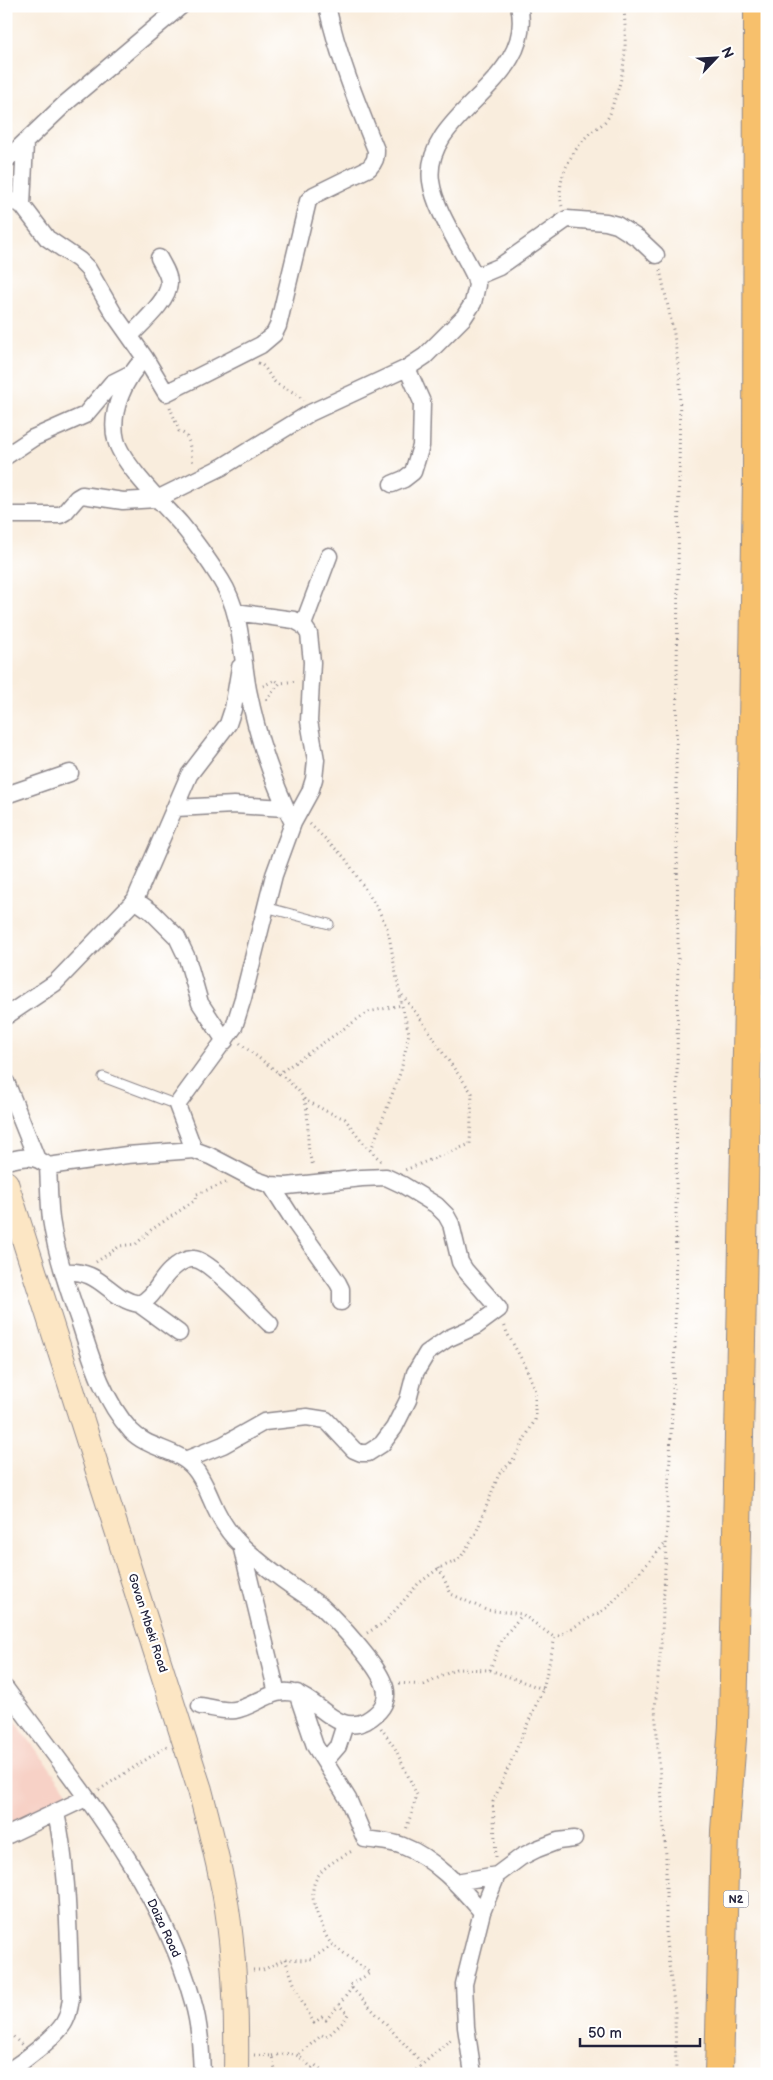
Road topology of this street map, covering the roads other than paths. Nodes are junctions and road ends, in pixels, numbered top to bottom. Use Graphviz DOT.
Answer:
graph roads {
  1 [pos="181,6"];
  2 [pos="327,6"];
  3 [pos="519,6"];
  4 [pos="758,6"];
  5 [pos="25,143"];
  6 [pos="6,160"];
  7 [pos="6,199"];
  8 [pos="22,205"];
  9 [pos="656,255"];
  10 [pos="159,258"];
  11 [pos="476,277"];
  12 [pos="130,336"];
  13 [pos="145,358"];
  14 [pos="407,368"];
  15 [pos="132,373"];
  16 [pos="6,456"];
  17 [pos="392,484"];
  18 [pos="157,499"];
  19 [pos="6,515"];
  20 [pos="329,556"];
  21 [pos="235,612"];
  22 [pos="303,625"];
  23 [pos="242,654"];
  24 [pos="70,773"];
  25 [pos="6,795"];
  26 [pos="176,808"];
  27 [pos="292,815"];
  28 [pos="135,900"];
  29 [pos="265,907"];
  30 [pos="329,924"];
  31 [pos="6,1016"];
  32 [pos="228,1037"];
  33 [pos="103,1077"];
  34 [pos="6,1082"];
  35 [pos="177,1105"];
  36 [pos="194,1150"];
  37 [pos="6,1162"];
  38 [pos="42,1162"];
  39 [pos="6,1183"];
  40 [pos="271,1185"];
  41 [pos="68,1271"];
  42 [pos="341,1302"];
  43 [pos="138,1304"];
  44 [pos="270,1324"];
  45 [pos="179,1333"];
  46 [pos="185,1460"];
  47 [pos="240,1545"];
  48 [pos="277,1693"];
  49 [pos="296,1694"];
  50 [pos="8,1696"];
  51 [pos="200,1706"];
  52 [pos="345,1724"];
  53 [pos="732,1724"];
  54 [pos="326,1761"];
  55 [pos="86,1798"];
  56 [pos="56,1813"];
  57 [pos="6,1836"];
  58 [pos="574,1839"];
  59 [pos="497,1875"];
  60 [pos="456,1882"];
  61 [pos="482,1912"];
  62 [pos="236,2065"];
  63 [pos="13,2071"];
  64 [pos="202,2074"];
  65 [pos="473,2074"];
  66 [pos="719,2074"];
  67 [pos="735,2074"];
  1 -- 5 [label="street"];
  2 -- 13 [label="street"];
  3 -- 11 [label="street"];
  4 -- 53 [label="highway, N2"];
  5 -- 6 [label="street"];
  5 -- 8 [label="street"];
  7 -- 8 [label="street"];
  8 -- 12 [label="street"];
  9 -- 11 [label="street"];
  10 -- 12 [label="street"];
  11 -- 14 [label="street"];
  12 -- 13 [label="street"];
  13 -- 15 [label="street"];
  14 -- 17 [label="street"];
  14 -- 18 [label="street"];
  15 -- 16 [label="street"];
  15 -- 18 [label="street"];
  18 -- 19 [label="street"];
  18 -- 21 [label="street"];
  20 -- 22 [label="street"];
  21 -- 22 [label="street"];
  21 -- 23 [label="street"];
  22 -- 27 [label="street"];
  23 -- 26 [label="street"];
  23 -- 27 [label="street"];
  24 -- 25 [label="street"];
  26 -- 27 [label="street"];
  26 -- 28 [label="street"];
  27 -- 29 [label="street"];
  28 -- 31 [label="street"];
  28 -- 32 [label="street"];
  29 -- 30 [label="lane"];
  29 -- 32 [label="street"];
  32 -- 35 [label="street"];
  33 -- 35 [label="lane"];
  34 -- 38 [label="street"];
  35 -- 36 [label="street"];
  36 -- 38 [label="street"];
  36 -- 40 [label="street"];
  37 -- 38 [label="street"];
  38 -- 41 [label="street"];
  39 -- 62 [label="main road, Govan Mbeki Road"];
  40 -- 42 [label="street"];
  40 -- 46 [label="street"];
  41 -- 43 [label="street"];
  41 -- 46 [label="street"];
  43 -- 44 [label="street"];
  43 -- 45 [label="street"];
  46 -- 47 [label="street"];
  47 -- 48 [label="street"];
  47 -- 52 [label="street"];
  48 -- 49 [label="street"];
  48 -- 51 [label="street"];
  49 -- 52 [label="street"];
  49 -- 54 [label="street"];
  50 -- 55 [label="street, Daiza Road"];
  52 -- 54 [label="street"];
  53 -- 66 [label="highway"];
  53 -- 67 [label="highway, N2"];
  54 -- 60 [label="street"];
  55 -- 56 [label="street"];
  55 -- 64 [label="street, Daiza Road"];
  56 -- 57 [label="street"];
  56 -- 63 [label="street"];
  58 -- 59 [label="street"];
  59 -- 60 [label="street"];
  59 -- 61 [label="street"];
  60 -- 61 [label="street"];
  61 -- 65 [label="street"];
}
